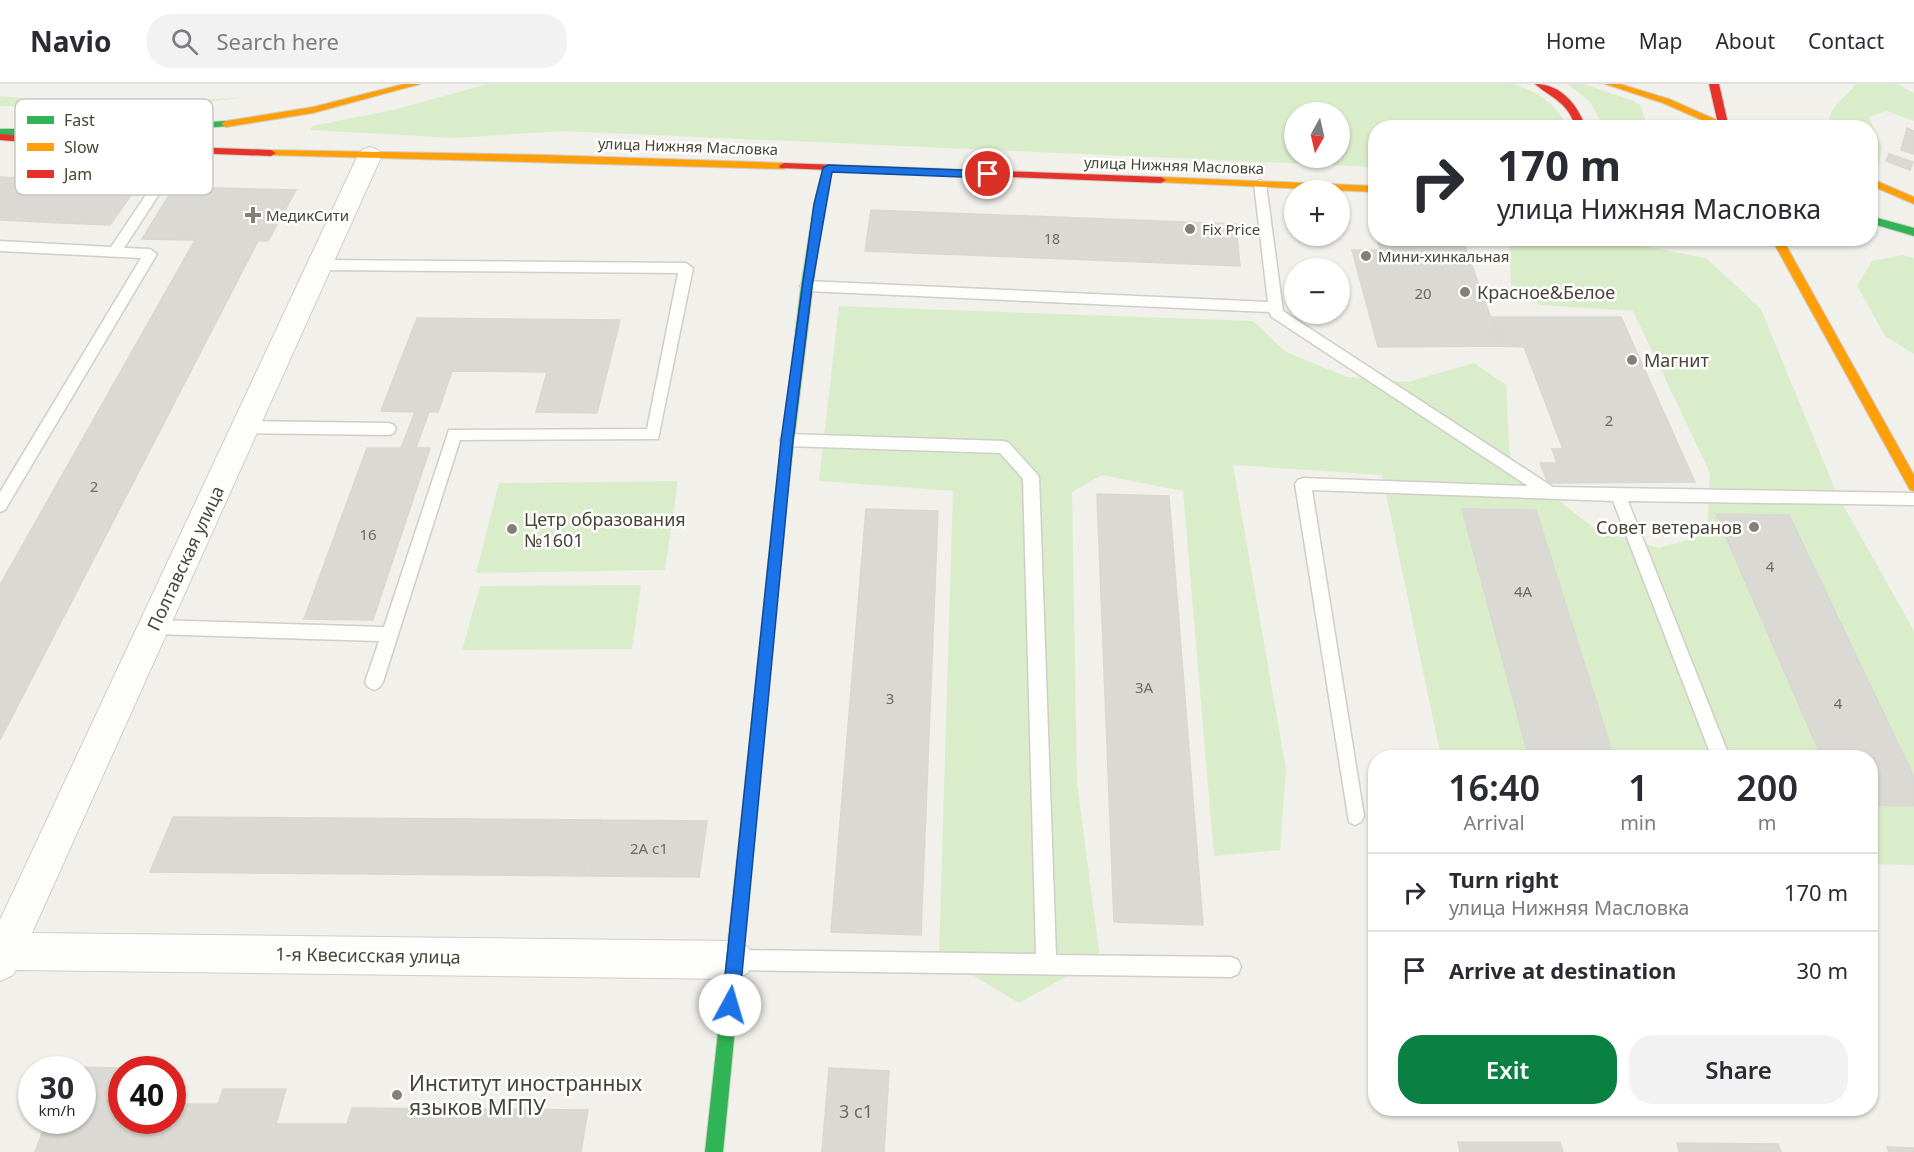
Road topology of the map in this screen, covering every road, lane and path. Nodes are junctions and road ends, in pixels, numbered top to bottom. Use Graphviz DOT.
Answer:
graph roads {
  1 [pos="415,84"];
  2 [pos="1540,84"];
  3 [pos="1610,84"];
  4 [pos="1714,84"];
  5 [pos="1578,120"];
  6 [pos="1710,120"];
  7 [pos="1724,120"];
  8 [pos="213,126"];
  9 [pos="0,132"];
  10 [pos="15,132"];
  11 [pos="0,137"];
  12 [pos="15,139"];
  13 [pos="213,151"];
  14 [pos="370,154"];
  15 [pos="828,168"];
  16 [pos="1260,184"];
  17 [pos="1878,185"];
  18 [pos="1368,189"];
  19 [pos="152,195"];
  20 [pos="1914,201"];
  21 [pos="1878,221"];
  22 [pos="1914,232"];
  23 [pos="0,246"];
  24 [pos="1780,246"];
  25 [pos="115,252"];
  26 [pos="319,265"];
  27 [pos="807,286"];
  28 [pos="1275,306"];
  29 [pos="245,427"];
  30 [pos="389,429"];
  31 [pos="787,440"];
  32 [pos="1914,486"];
  33 [pos="1550,492"];
  34 [pos="1618,495"];
  35 [pos="1914,499"];
  36 [pos="0,506"];
  37 [pos="153,627"];
  38 [pos="390,634"];
  39 [pos="375,682"];
  40 [pos="1718,750"];
  41 [pos="1355,816"];
  42 [pos="2,955"];
  43 [pos="735,960"];
  44 [pos="1046,964"];
  45 [pos="1231,967"];
  46 [pos="714,1152"];
  1 -- 8 [label="street"];
  2 -- 5 [label="street"];
  3 -- 6 [label="street"];
  4 -- 7 [label="street"];
  9 -- 10 [label="street"];
  11 -- 12 [label="street, улица Нижняя Масловка"];
  13 -- 14 [label="street, улица Нижняя Масловка"];
  14 -- 15 [label="street, улица Нижняя Масловка"];
  14 -- 26 [label="street, Полтавская улица"];
  15 -- 16 [label="street, улица Нижняя Масловка"];
  15 -- 27 [label="street"];
  16 -- 18 [label="street, улица Нижняя Масловка"];
  16 -- 28 [label="lane"];
  17 -- 20 [label="street"];
  19 -- 25 [label="lane"];
  21 -- 22 [label="street"];
  23 -- 25 [label="lane"];
  24 -- 32 [label="street"];
  25 -- 36 [label="lane"];
  26 -- 29 [label="street, Полтавская улица"];
  26 -- 38 [label="lane"];
  27 -- 28 [label="lane"];
  27 -- 31 [label="street"];
  28 -- 33 [label="lane"];
  29 -- 30 [label="lane"];
  29 -- 37 [label="street, Полтавская улица"];
  31 -- 43 [label="street"];
  31 -- 44 [label="lane"];
  33 -- 34 [label="lane"];
  33 -- 41 [label="lane"];
  34 -- 35 [label="lane"];
  34 -- 40 [label="lane"];
  37 -- 38 [label="lane"];
  37 -- 42 [label="street, Полтавская улица"];
  38 -- 39 [label="lane"];
  42 -- 43 [label="street, 1-я Квесисская улица"];
  43 -- 44 [label="lane"];
  43 -- 46 [label="street"];
  44 -- 45 [label="lane"];
}
